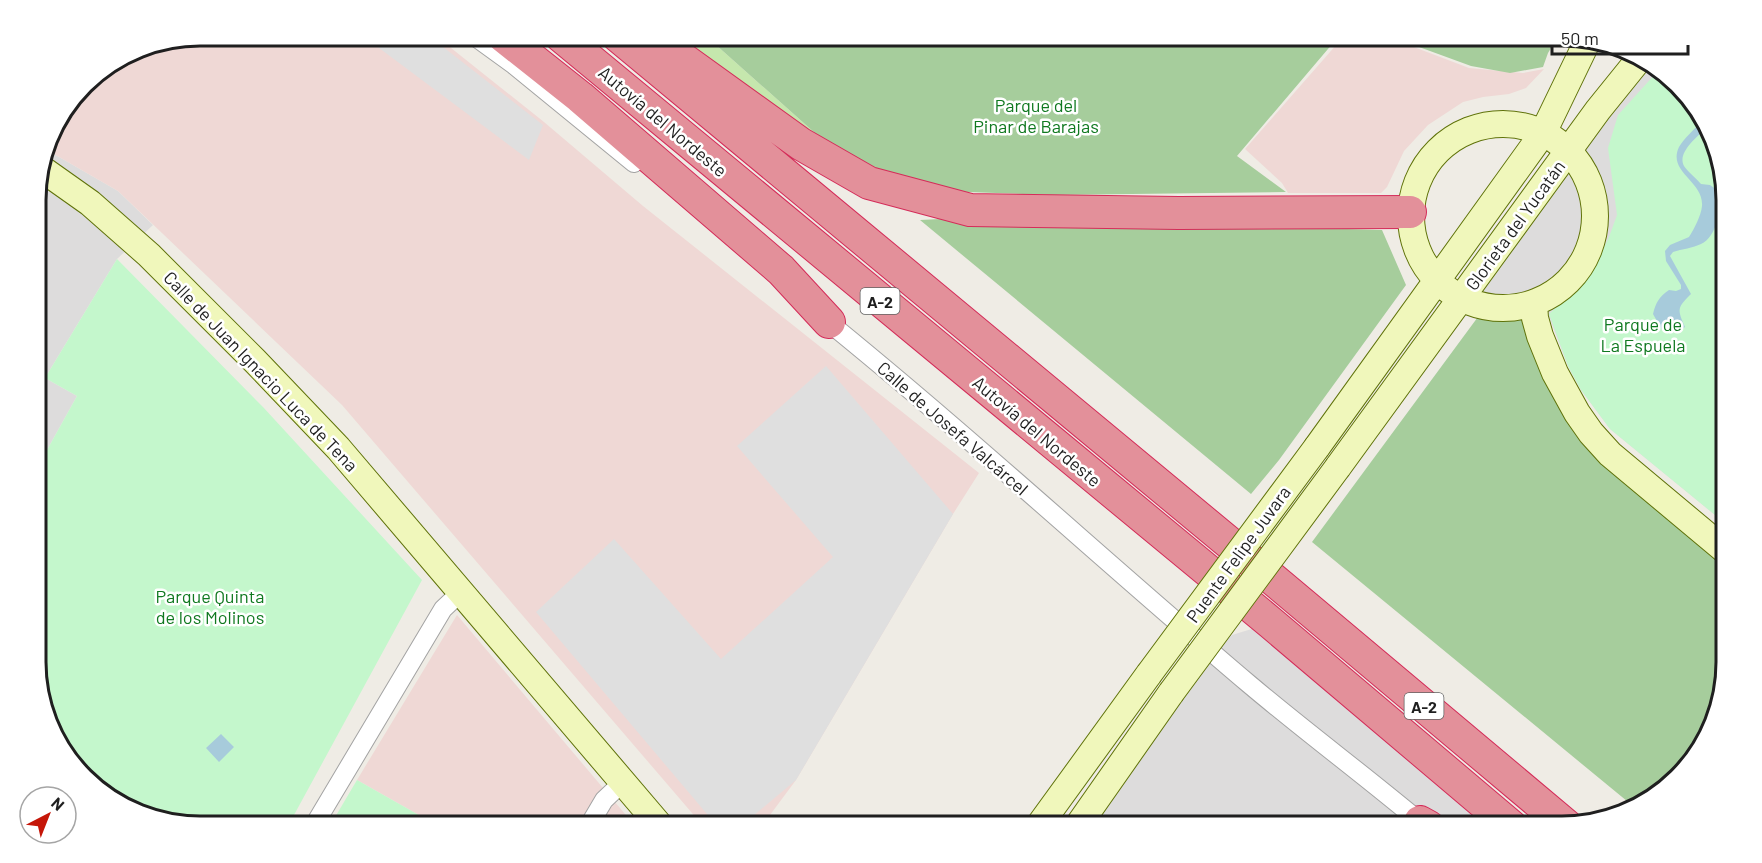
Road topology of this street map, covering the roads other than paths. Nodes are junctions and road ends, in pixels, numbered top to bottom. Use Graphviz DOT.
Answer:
graph roads {
  1 [pos="487,46"];
  2 [pos="516,46"];
  3 [pos="573,46"];
  4 [pos="630,46"];
  5 [pos="665,46"];
  6 [pos="1584,48"];
  7 [pos="1634,65"];
  8 [pos="1543,133"];
  9 [pos="1569,152"];
  10 [pos="49,174"];
  11 [pos="1410,212"];
  12 [pos="1436,280"];
  13 [pos="1462,299"];
  14 [pos="1534,304"];
  15 [pos="829,322"];
  16 [pos="1716,543"];
  17 [pos="461,592"];
  18 [pos="623,782"];
  19 [pos="320,816"];
  20 [pos="595,816"];
  21 [pos="652,816"];
  22 [pos="1046,816"];
  23 [pos="1085,816"];
  24 [pos="1414,816"];
  25 [pos="1499,816"];
  26 [pos="1555,816"];
  1 -- 15 [label="street, Calle de Josefa Valcárcel"];
  2 -- 15 [label="highway"];
  3 -- 25 [label="highway, Autovía del Nordeste / A-2"];
  4 -- 26 [label="highway, Autovía del Nordeste / A-2"];
  5 -- 11 [label="highway"];
  6 -- 8 [label="main road"];
  7 -- 9 [label="main road"];
  8 -- 9 [label="main road, Glorieta del Yucatán"];
  8 -- 11 [label="main road, Glorieta del Yucatán"];
  8 -- 12 [label="main road, Glorieta del Yucatán"];
  9 -- 13 [label="main road, Glorieta del Yucatán"];
  9 -- 14 [label="main road, Glorieta del Yucatán"];
  10 -- 17 [label="main road, Calle de Juan Ignacio Luca de Tena"];
  11 -- 12 [label="main road, Glorieta del Yucatán"];
  12 -- 13 [label="main road, Glorieta del Yucatán"];
  12 -- 22 [label="main road, Puente Felipe Juvara, bridge"];
  13 -- 14 [label="main road, Glorieta del Yucatán"];
  13 -- 23 [label="main road, Puente Felipe Juvara, bridge"];
  14 -- 16 [label="main road"];
  15 -- 24 [label="street, Calle de Josefa Valcárcel"];
  17 -- 18 [label="main road, Calle de Juan Ignacio Luca de Tena"];
  17 -- 19 [label="street"];
  18 -- 20 [label="street"];
  18 -- 21 [label="main road, Calle de Juan Ignacio Luca de Tena"];
}
